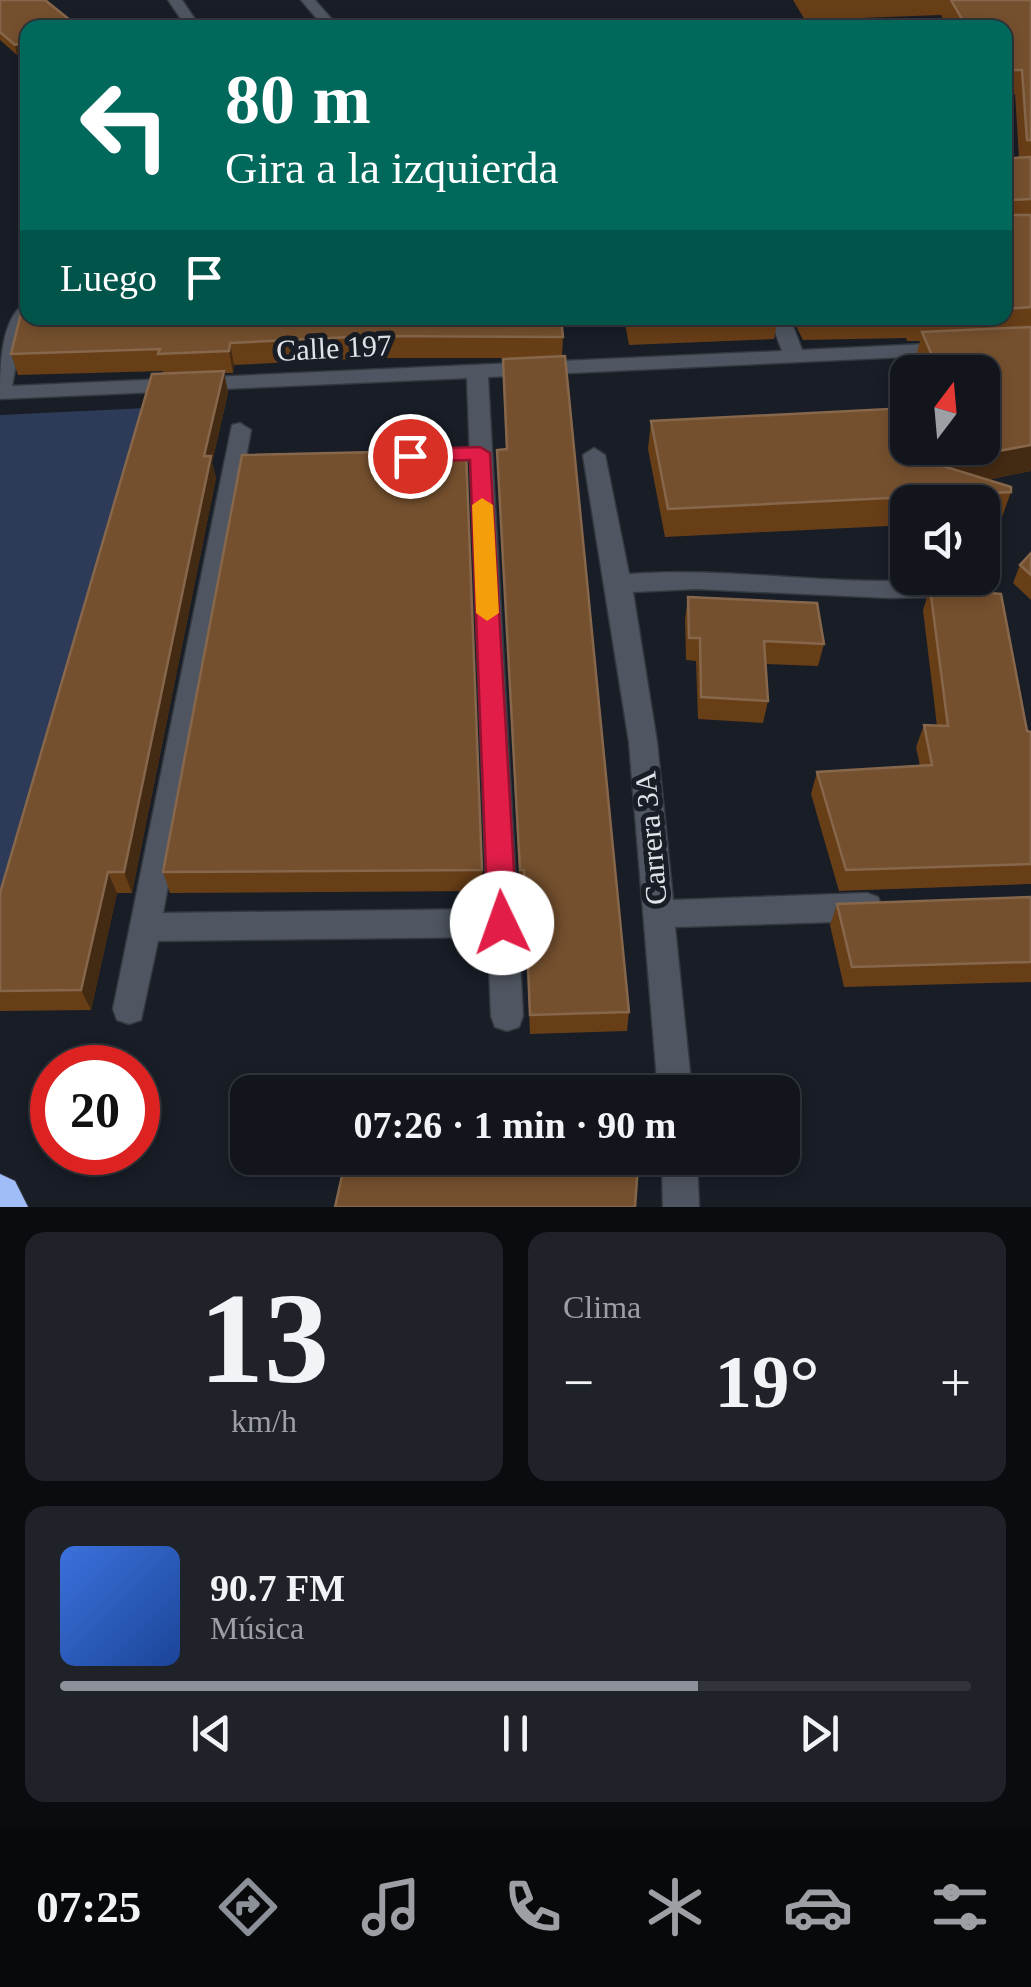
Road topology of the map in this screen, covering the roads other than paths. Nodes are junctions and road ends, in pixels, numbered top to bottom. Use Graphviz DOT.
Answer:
graph roads {
  1 [pos="308,0"];
  2 [pos="325,20"];
  3 [pos="20,317"];
  4 [pos="783,325"];
  5 [pos="972,347"];
  6 [pos="796,358"];
  7 [pos="476,372"];
  8 [pos="0,393"];
  9 [pos="240,430"];
  10 [pos="594,455"];
  11 [pos="619,584"];
  12 [pos="890,591"];
  13 [pos="893,906"];
  14 [pos="657,914"];
  15 [pos="502,923"];
  16 [pos="146,927"];
  17 [pos="130,1009"];
  18 [pos="506,1016"];
  19 [pos="673,1075"];
  20 [pos="681,1175"];
  21 [pos="0,1196"];
  22 [pos="6,1207"];
  23 [pos="682,1207"];
  1 -- 2 [label="street"];
  3 -- 8 [label="street"];
  4 -- 6 [label="street"];
  5 -- 6 [label="street, Calle 197"];
  6 -- 7 [label="street, Calle 197"];
  7 -- 8 [label="street, Calle 197"];
  7 -- 15 [label="street"];
  9 -- 16 [label="street"];
  10 -- 11 [label="street, Carrera 3A"];
  11 -- 12 [label="street"];
  11 -- 14 [label="street, Carrera 3A"];
  13 -- 14 [label="street"];
  14 -- 19 [label="street, Carrera 3A"];
  15 -- 16 [label="street"];
  15 -- 18 [label="street"];
  16 -- 17 [label="street"];
  20 -- 23 [label="street"];
  21 -- 22 [label="highway"];
}
